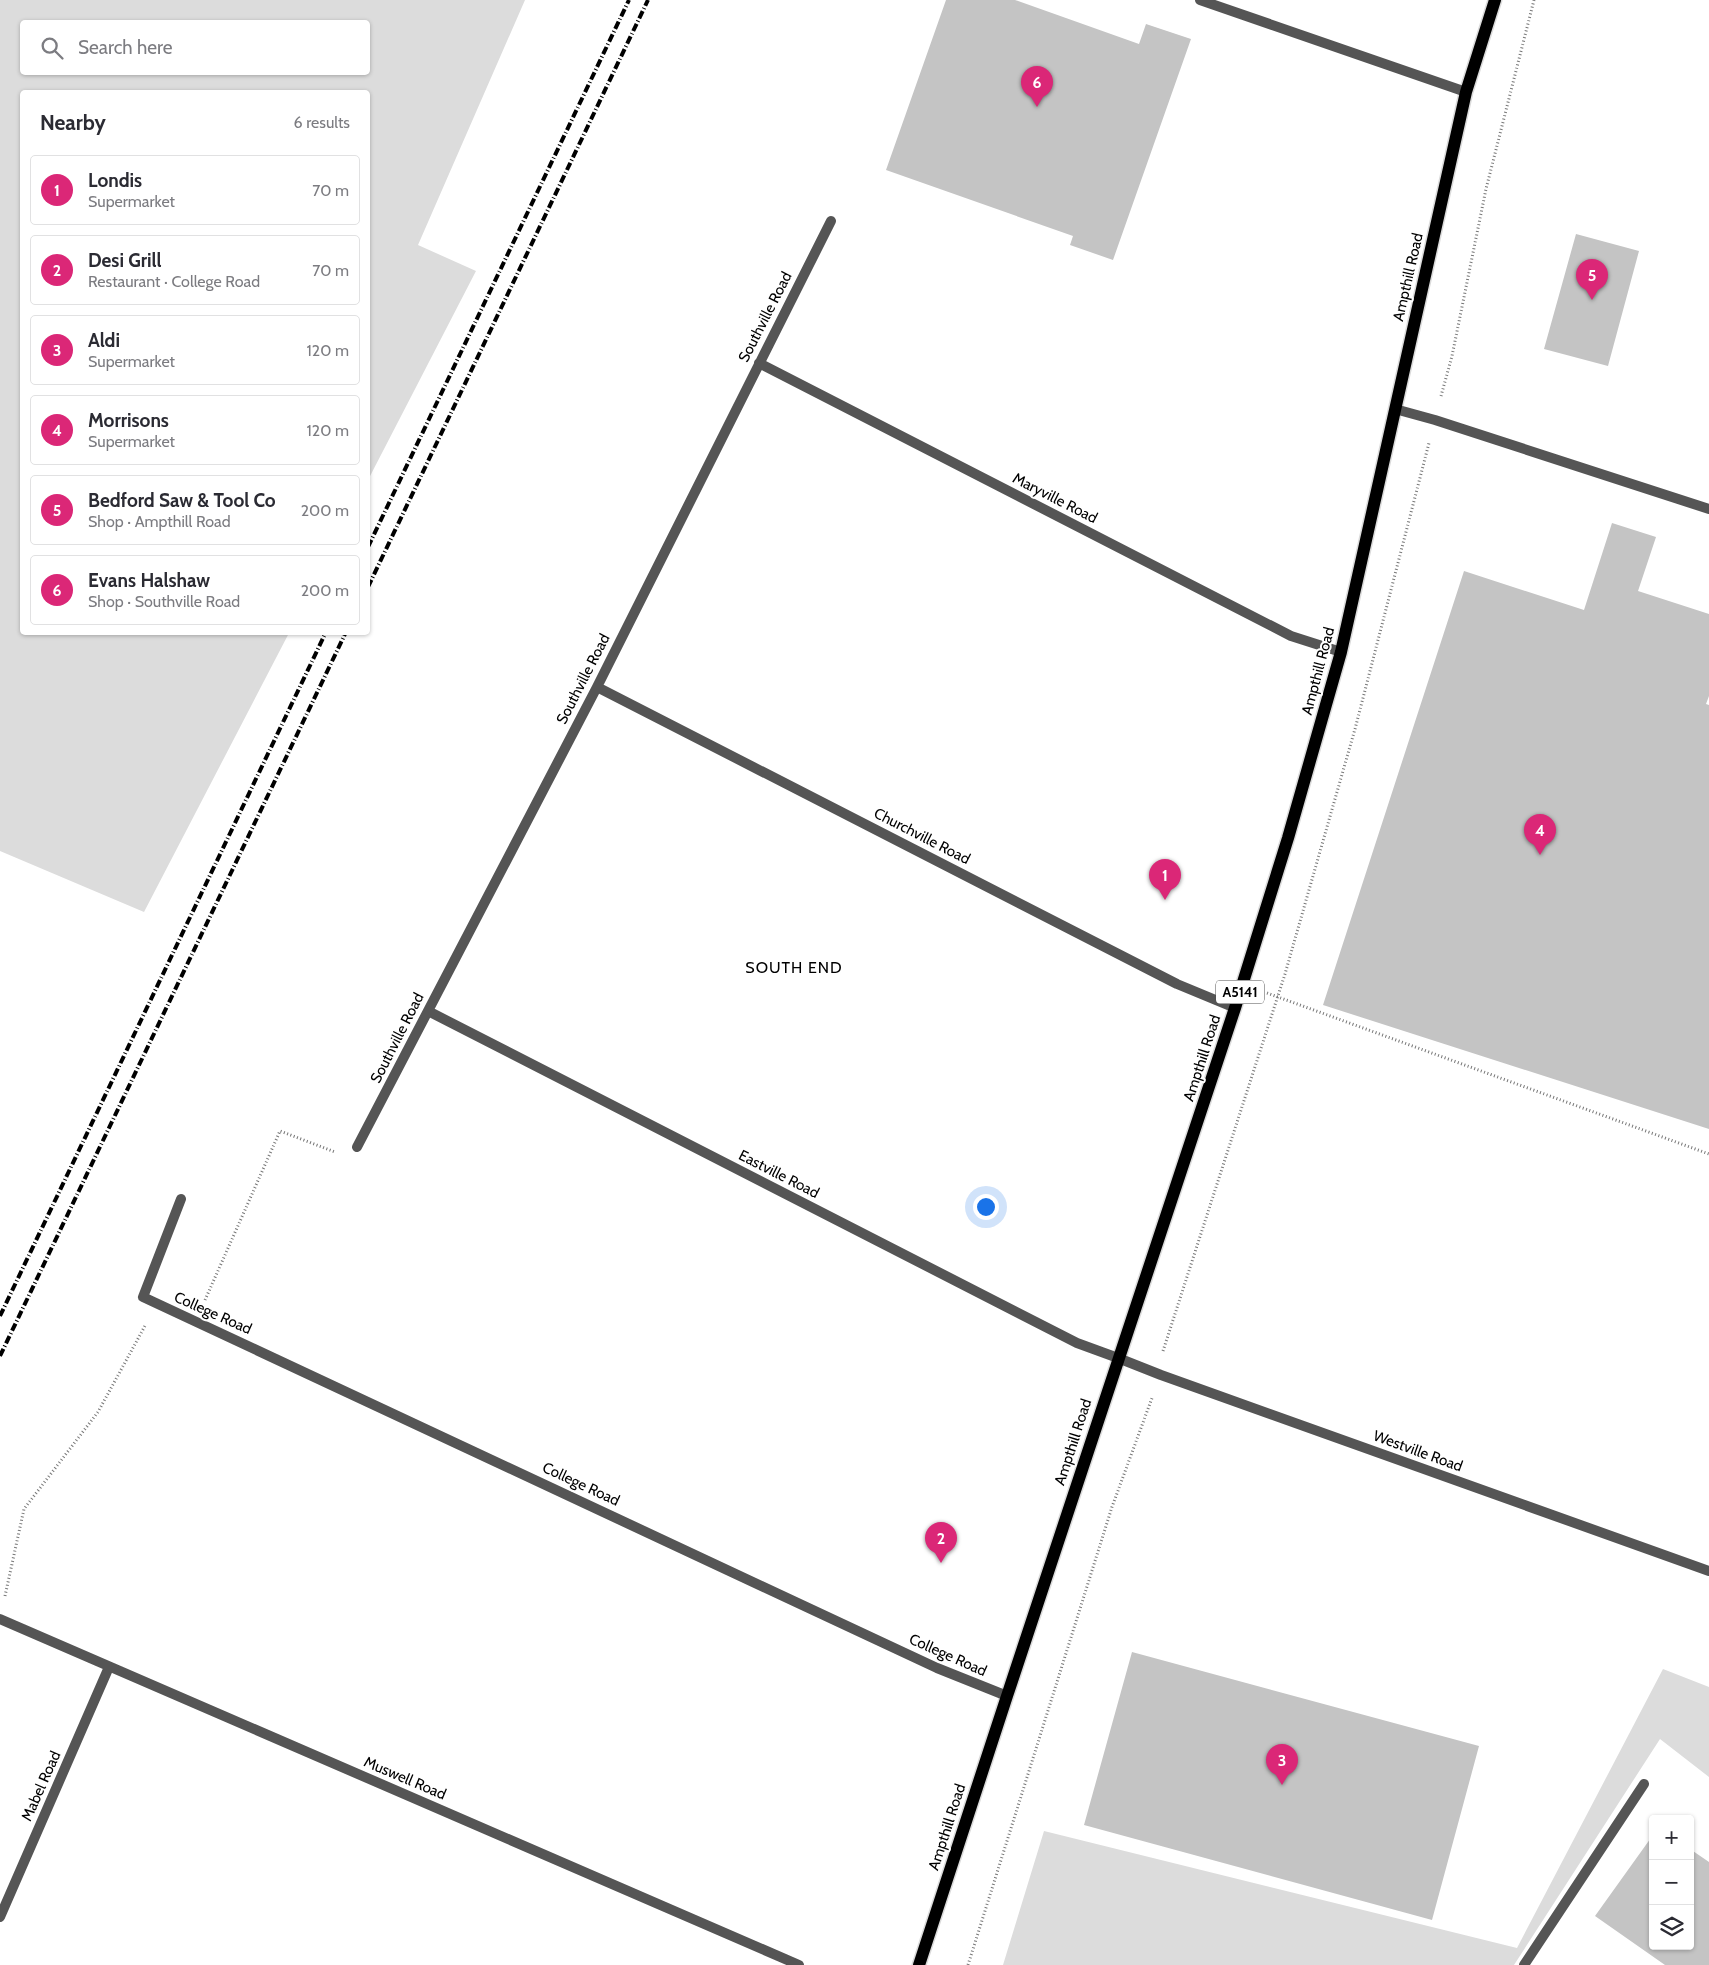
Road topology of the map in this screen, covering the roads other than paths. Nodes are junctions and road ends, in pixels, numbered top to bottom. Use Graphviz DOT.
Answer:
graph roads {
  1 [pos="1200,0"];
  2 [pos="1495,0"];
  3 [pos="1466,92"];
  4 [pos="831,221"];
  5 [pos="759,363"];
  6 [pos="1395,409"];
  7 [pos="1709,509"];
  8 [pos="1341,652"];
  9 [pos="597,687"];
  10 [pos="1236,1008"];
  11 [pos="428,1011"];
  12 [pos="357,1148"];
  13 [pos="181,1199"];
  14 [pos="1118,1358"];
  15 [pos="1709,1572"];
  16 [pos="0,1619"];
  17 [pos="109,1666"];
  18 [pos="1007,1696"];
  19 [pos="1644,1784"];
  20 [pos="0,1917"];
  21 [pos="799,1965"];
  22 [pos="919,1965"];
  23 [pos="1524,1965"];
  1 -- 3 [label="street"];
  2 -- 3 [label="main road, Ampthill Road / A5141"];
  3 -- 6 [label="main road, Ampthill Road / A5141"];
  4 -- 5 [label="street, Southville Road"];
  5 -- 8 [label="street, Maryville Road"];
  5 -- 9 [label="street, Southville Road"];
  6 -- 7 [label="street"];
  6 -- 8 [label="main road, Ampthill Road / A5141"];
  8 -- 10 [label="main road, Ampthill Road / A5141"];
  9 -- 10 [label="street, Churchville Road"];
  9 -- 11 [label="street, Southville Road"];
  10 -- 14 [label="main road, Ampthill Road / A5141"];
  11 -- 12 [label="street, Southville Road"];
  11 -- 14 [label="street, Eastville Road"];
  13 -- 18 [label="street, College Road"];
  14 -- 15 [label="street, Westville Road"];
  14 -- 18 [label="main road, Ampthill Road / A5141"];
  16 -- 17 [label="street, Muswell Road"];
  17 -- 20 [label="street, Mabel Road"];
  17 -- 21 [label="street, Muswell Road"];
  18 -- 22 [label="main road, Ampthill Road / A5141"];
  19 -- 23 [label="street"];
}
